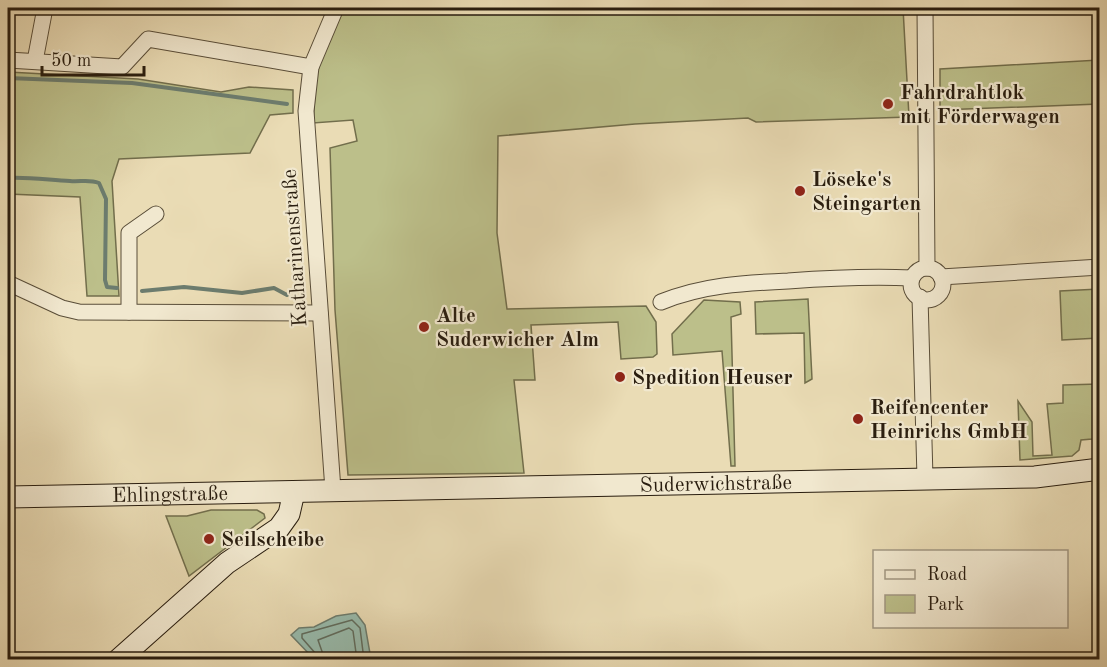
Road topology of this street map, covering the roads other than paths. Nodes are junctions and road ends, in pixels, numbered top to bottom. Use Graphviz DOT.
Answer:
graph roads {
  1 [pos="45,8"];
  2 [pos="336,8"];
  3 [pos="925,8"];
  4 [pos="8,60"];
  5 [pos="35,61"];
  6 [pos="311,66"];
  7 [pos="156,214"];
  8 [pos="1100,267"];
  9 [pos="927,268"];
  10 [pos="941,277"];
  11 [pos="912,278"];
  12 [pos="8,283"];
  13 [pos="920,297"];
  14 [pos="661,302"];
  15 [pos="129,312"];
  16 [pos="320,313"];
  17 [pos="1100,469"];
  18 [pos="925,478"];
  19 [pos="333,490"];
  20 [pos="294,492"];
  21 [pos="8,496"];
  22 [pos="118,660"];
  1 -- 5 [label="street"];
  2 -- 6 [label="street, Katharinenstraße"];
  3 -- 9 [label="street"];
  4 -- 5 [label="street"];
  5 -- 6 [label="street"];
  6 -- 16 [label="street, Katharinenstraße"];
  7 -- 15 [label="street"];
  8 -- 10 [label="street"];
  9 -- 10 [label="street"];
  9 -- 11 [label="street"];
  10 -- 13 [label="street"];
  11 -- 13 [label="street"];
  11 -- 14 [label="street"];
  12 -- 15 [label="street"];
  13 -- 18 [label="street"];
  15 -- 16 [label="street"];
  16 -- 19 [label="street, Katharinenstraße"];
  17 -- 18 [label="main road, Suderwichstraße"];
  18 -- 19 [label="main road, Suderwichstraße"];
  19 -- 20 [label="main road, Ehlingstraße"];
  20 -- 21 [label="main road, Ehlingstraße"];
  20 -- 22 [label="main road"];
}
